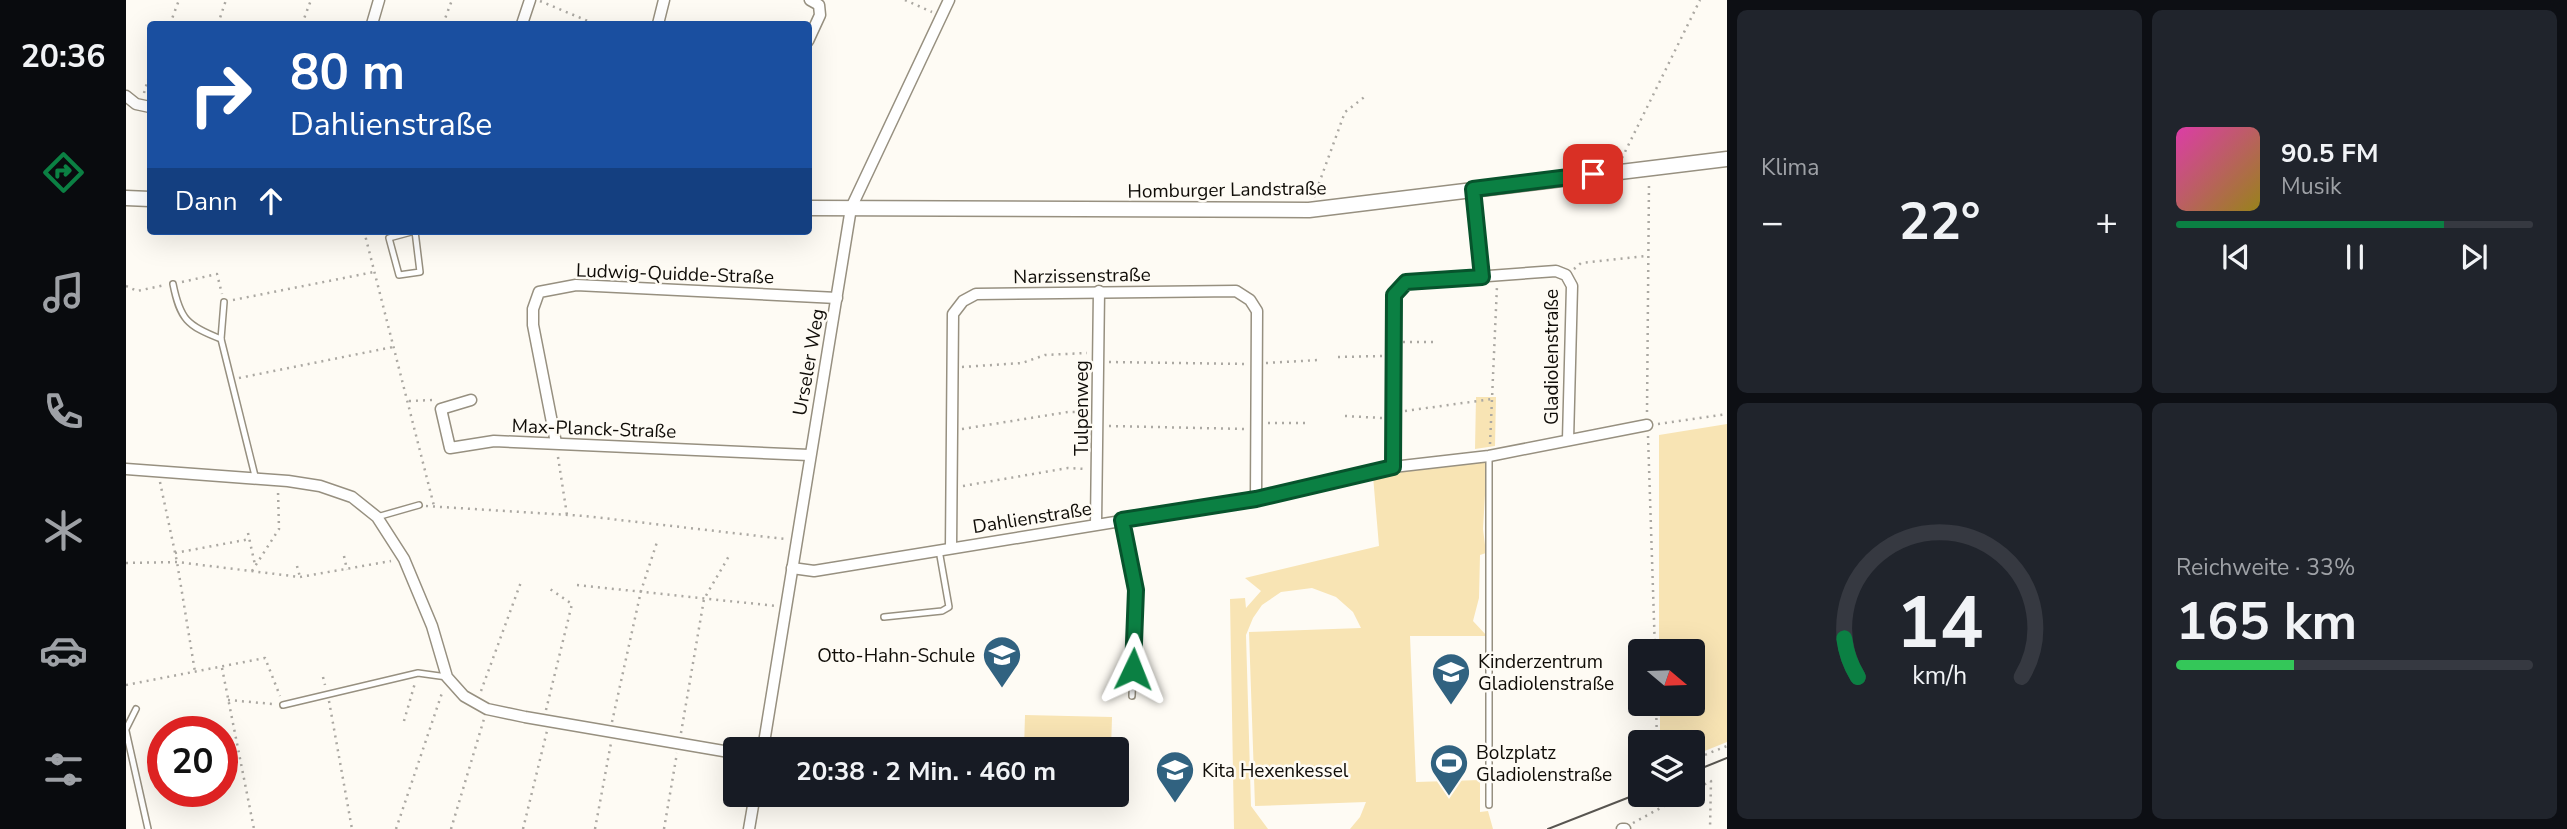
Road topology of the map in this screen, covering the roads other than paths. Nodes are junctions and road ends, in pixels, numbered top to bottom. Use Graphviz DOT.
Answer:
graph roads {
  1 [pos="379,0"];
  2 [pos="530,0"];
  3 [pos="664,0"];
  4 [pos="810,0"];
  5 [pos="949,0"];
  6 [pos="373,21"];
  7 [pos="523,21"];
  8 [pos="659,21"];
  9 [pos="812,32"];
  10 [pos="126,96"];
  11 [pos="145,106"];
  12 [pos="1727,159"];
  13 [pos="1473,189"];
  14 [pos="126,198"];
  15 [pos="147,199"];
  16 [pos="812,208"];
  17 [pos="851,208"];
  18 [pos="398,235"];
  19 [pos="415,235"];
  20 [pos="1482,277"];
  21 [pos="173,284"];
  22 [pos="1099,291"];
  23 [pos="837,298"];
  24 [pos="224,302"];
  25 [pos="221,339"];
  26 [pos="471,400"];
  27 [pos="1647,425"];
  28 [pos="1568,440"];
  29 [pos="556,443"];
  30 [pos="809,455"];
  31 [pos="1489,456"];
  32 [pos="1393,467"];
  33 [pos="126,469"];
  34 [pos="256,480"];
  35 [pos="1318,486"];
  36 [pos="1256,499"];
  37 [pos="419,505"];
  38 [pos="377,517"];
  39 [pos="1122,520"];
  40 [pos="1096,524"];
  41 [pos="951,548"];
  42 [pos="939,550"];
  43 [pos="792,568"];
  44 [pos="884,617"];
  45 [pos="447,677"];
  46 [pos="1132,696"];
  47 [pos="283,705"];
  48 [pos="136,709"];
  49 [pos="126,730"];
  50 [pos="764,737"];
  51 [pos="723,751"];
  52 [pos="1489,805"];
  53 [pos="753,807"];
  54 [pos="148,829"];
  55 [pos="749,829"];
  1 -- 6 [label="street"];
  2 -- 7 [label="street"];
  3 -- 8 [label="street"];
  4 -- 9 [label="street"];
  5 -- 17 [label="street, Urseler Weg"];
  10 -- 11 [label="street"];
  12 -- 13 [label="street, Homburger Landstraße"];
  13 -- 17 [label="street, Homburger Landstraße"];
  13 -- 20 [label="street"];
  14 -- 15 [label="street"];
  16 -- 17 [label="street, Homburger Landstraße"];
  17 -- 23 [label="street, Urseler Weg"];
  18 -- 19 [label="lane"];
  20 -- 28 [label="street, Gladiolenstraße"];
  20 -- 32 [label="street, Gladiolenstraße"];
  21 -- 25 [label="lane"];
  22 -- 36 [label="street, Narzissenstraße"];
  22 -- 40 [label="street, Tulpenweg"];
  22 -- 41 [label="street, Narzissenstraße"];
  23 -- 29 [label="street, Ludwig-Quidde-Straße"];
  23 -- 30 [label="street, Urseler Weg"];
  24 -- 25 [label="lane"];
  25 -- 34 [label="lane"];
  26 -- 29 [label="street, Max-Planck-Straße"];
  27 -- 28 [label="street, Gladiolenstraße"];
  28 -- 31 [label="street, Gladiolenstraße"];
  29 -- 30 [label="street, Max-Planck-Straße"];
  30 -- 43 [label="street, Urseler Weg"];
  31 -- 32 [label="street, Gladiolenstraße"];
  31 -- 52 [label="lane"];
  32 -- 35 [label="street, Gladiolenstraße"];
  33 -- 34 [label="street"];
  34 -- 38 [label="street"];
  35 -- 36 [label="street, Dahlienstraße"];
  36 -- 39 [label="street, Dahlienstraße"];
  37 -- 38 [label="lane"];
  38 -- 45 [label="street"];
  39 -- 40 [label="street, Dahlienstraße"];
  39 -- 46 [label="lane"];
  40 -- 41 [label="street, Dahlienstraße"];
  41 -- 42 [label="street, Dahlienstraße"];
  42 -- 43 [label="street, Dahlienstraße"];
  42 -- 44 [label="lane"];
  43 -- 50 [label="street, Urseler Weg"];
  45 -- 47 [label="lane"];
  45 -- 51 [label="street"];
  48 -- 49 [label="lane"];
  49 -- 54 [label="lane"];
  53 -- 55 [label="street"];
}
